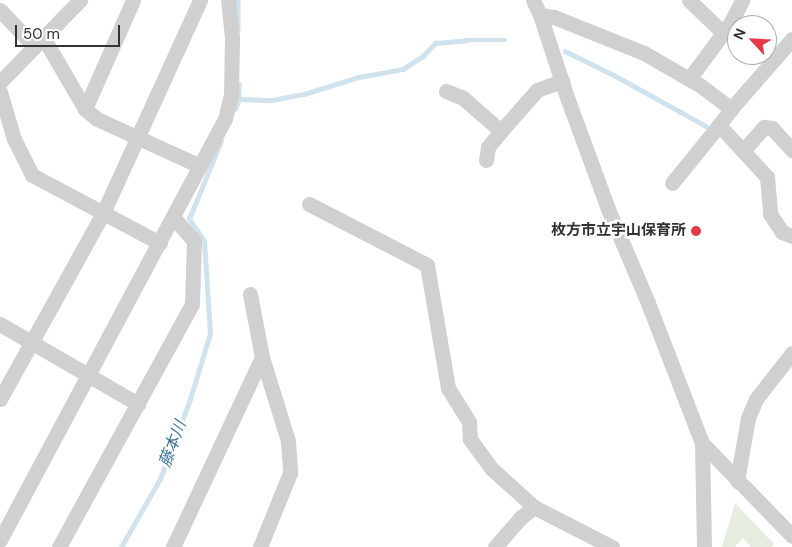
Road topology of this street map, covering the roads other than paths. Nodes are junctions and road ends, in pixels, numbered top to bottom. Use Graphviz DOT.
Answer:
graph roads {
  1 [pos="80,0"];
  2 [pos="133,0"];
  3 [pos="200,0"];
  4 [pos="228,0"];
  5 [pos="533,0"];
  6 [pos="689,0"];
  7 [pos="742,0"];
  8 [pos="0,10"];
  9 [pos="540,14"];
  10 [pos="722,33"];
  11 [pos="792,39"];
  12 [pos="39,42"];
  13 [pos="689,79"];
  14 [pos="562,81"];
  15 [pos="0,82"];
  16 [pos="446,91"];
  17 [pos="0,92"];
  18 [pos="85,109"];
  19 [pos="731,109"];
  20 [pos="720,125"];
  21 [pos="501,131"];
  22 [pos="138,137"];
  23 [pos="792,150"];
  24 [pos="743,152"];
  25 [pos="486,160"];
  26 [pos="200,166"];
  27 [pos="672,183"];
  28 [pos="309,204"];
  29 [pos="103,213"];
  30 [pos="173,217"];
  31 [pos="792,236"];
  32 [pos="160,243"];
  33 [pos="250,294"];
  34 [pos="0,324"];
  35 [pos="32,342"];
  36 [pos="792,353"];
  37 [pos="262,357"];
  38 [pos="86,375"];
  39 [pos="0,399"];
  40 [pos="138,404"];
  41 [pos="702,443"];
  42 [pos="737,481"];
  43 [pos="534,507"];
  44 [pos="792,536"];
  45 [pos="0,540"];
  46 [pos="59,547"];
  47 [pos="173,547"];
  48 [pos="260,547"];
  49 [pos="495,547"];
  50 [pos="612,547"];
  51 [pos="704,547"];
  1 -- 12 [label="street"];
  2 -- 18 [label="street"];
  3 -- 22 [label="street"];
  4 -- 26 [label="street"];
  5 -- 9 [label="street"];
  6 -- 10 [label="street"];
  7 -- 10 [label="street"];
  8 -- 12 [label="street"];
  9 -- 13 [label="street"];
  9 -- 14 [label="street"];
  10 -- 13 [label="street"];
  11 -- 19 [label="street"];
  12 -- 15 [label="street"];
  12 -- 18 [label="street"];
  13 -- 19 [label="street"];
  14 -- 21 [label="street"];
  14 -- 41 [label="street"];
  16 -- 21 [label="street"];
  17 -- 29 [label="street"];
  18 -- 22 [label="street"];
  19 -- 20 [label="street"];
  20 -- 24 [label="street"];
  20 -- 27 [label="street"];
  21 -- 25 [label="street"];
  22 -- 26 [label="street"];
  22 -- 29 [label="street"];
  23 -- 24 [label="street"];
  24 -- 31 [label="street"];
  26 -- 30 [label="street"];
  28 -- 43 [label="street"];
  29 -- 32 [label="street"];
  29 -- 35 [label="street"];
  30 -- 32 [label="street"];
  30 -- 40 [label="street"];
  32 -- 38 [label="street"];
  33 -- 37 [label="street"];
  34 -- 35 [label="street"];
  35 -- 38 [label="street"];
  35 -- 39 [label="street"];
  36 -- 42 [label="street"];
  37 -- 47 [label="street"];
  37 -- 48 [label="street"];
  38 -- 40 [label="street"];
  38 -- 45 [label="street"];
  40 -- 46 [label="street"];
  41 -- 42 [label="street"];
  41 -- 51 [label="street"];
  42 -- 44 [label="street"];
  43 -- 49 [label="street"];
  43 -- 50 [label="street"];
}
